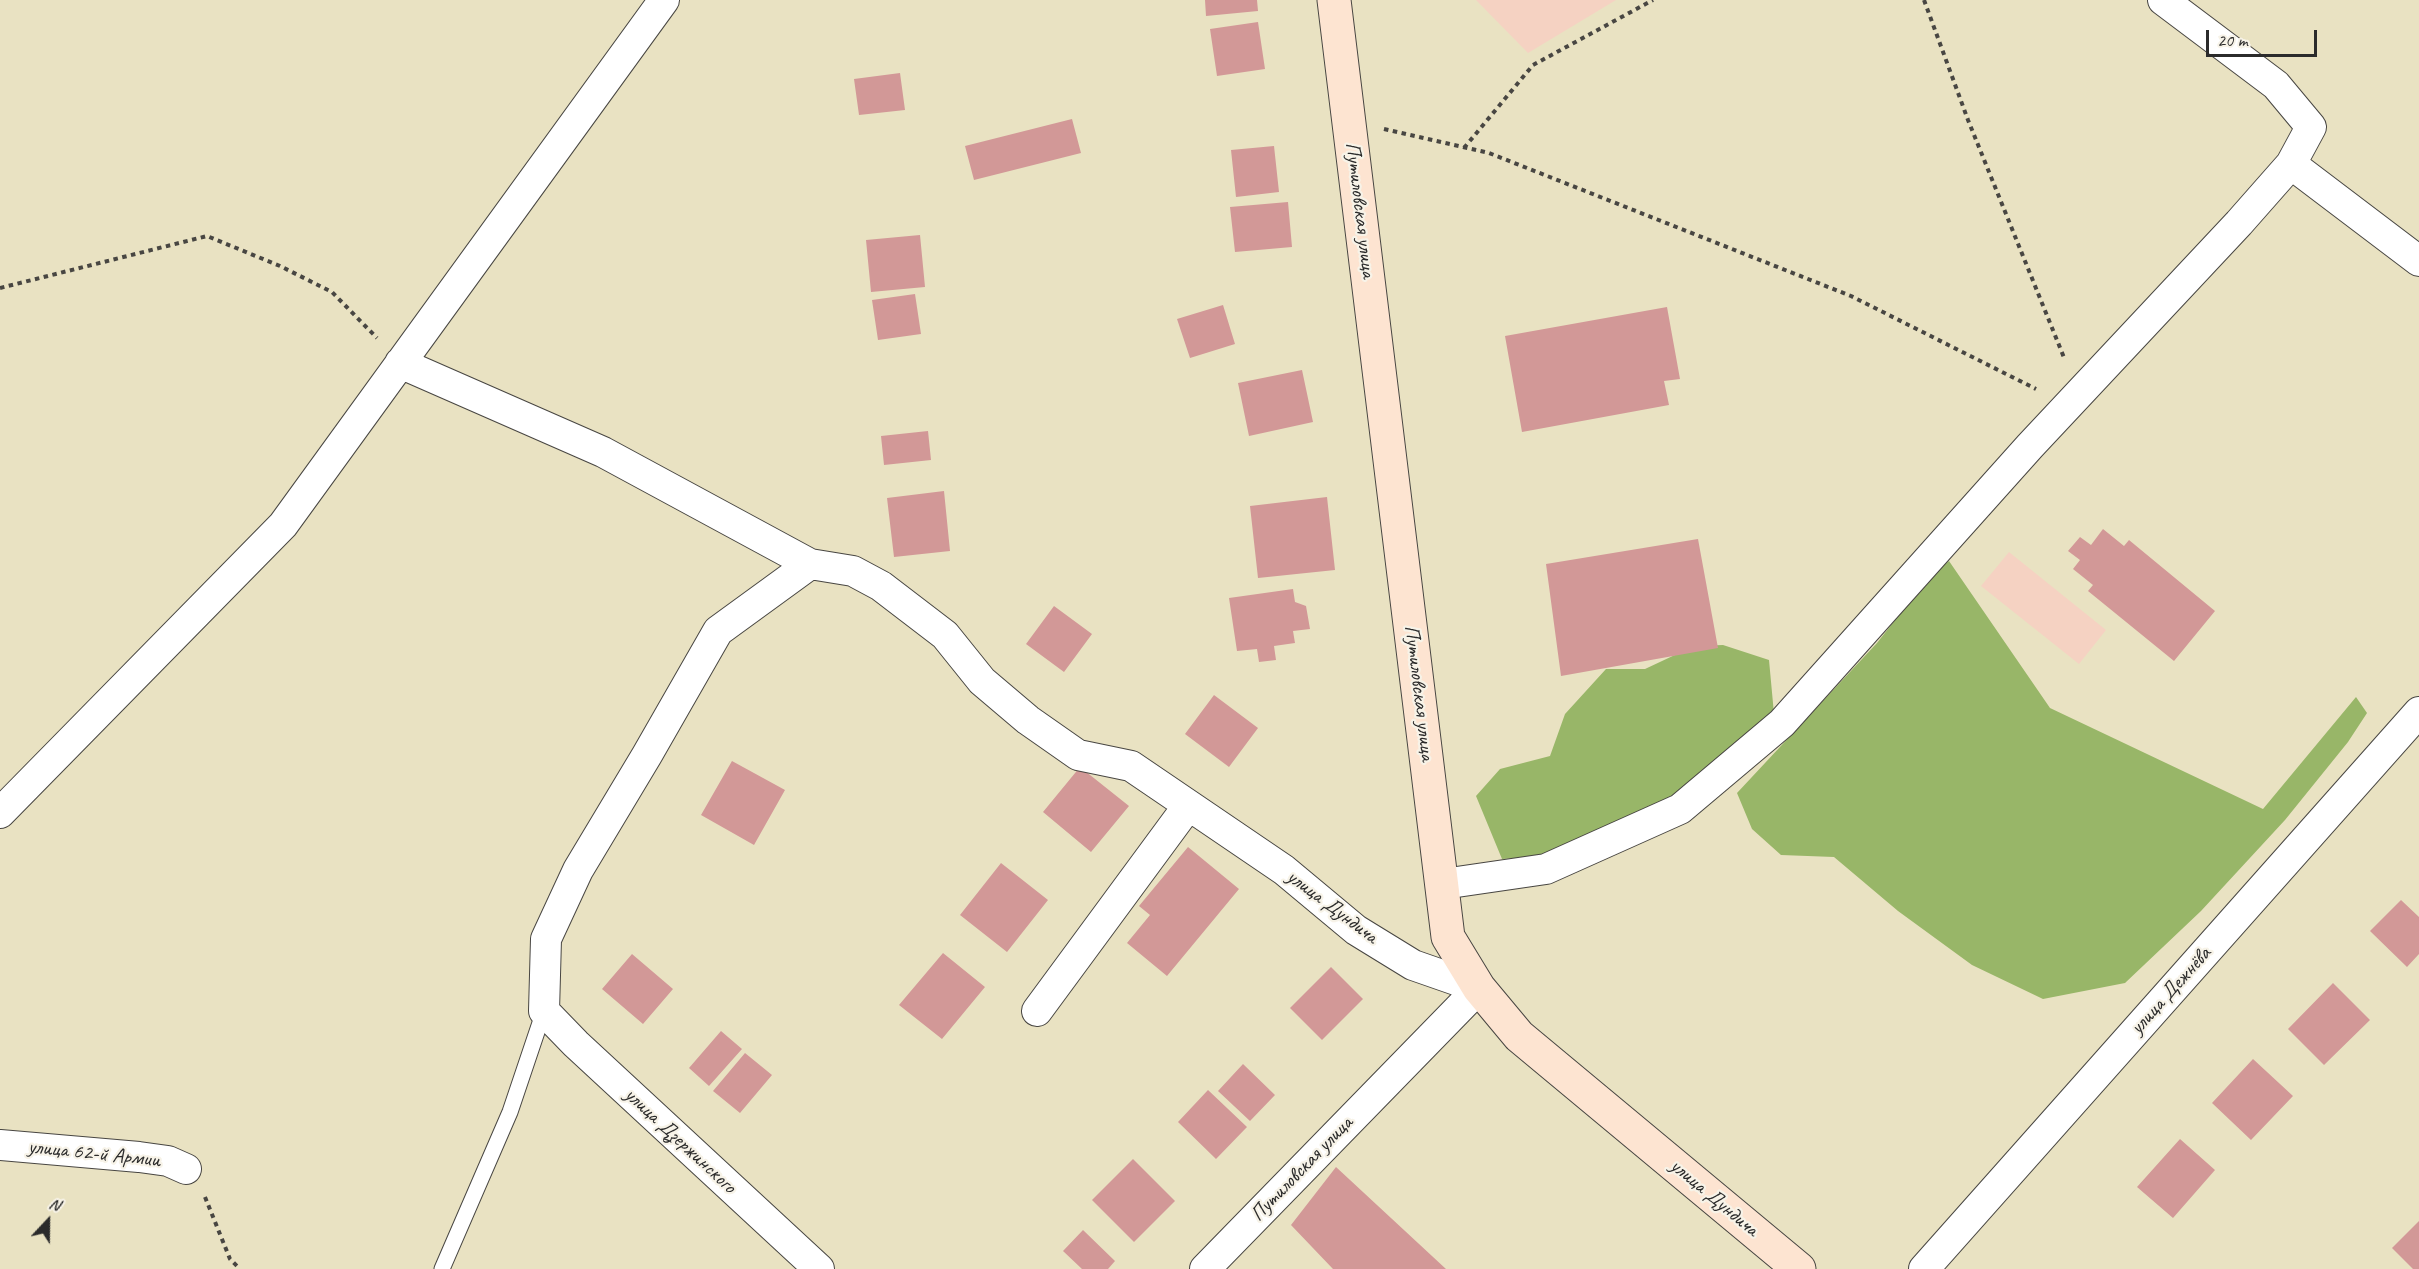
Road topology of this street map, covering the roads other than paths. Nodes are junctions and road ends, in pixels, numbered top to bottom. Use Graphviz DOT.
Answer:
graph roads {
  1 [pos="664,0"];
  2 [pos="1334,0"];
  3 [pos="2163,0"];
  4 [pos="2291,164"];
  5 [pos="2419,261"];
  6 [pos="400,363"];
  7 [pos="810,564"];
  8 [pos="2419,712"];
  9 [pos="1188,806"];
  10 [pos="0,813"];
  11 [pos="1443,884"];
  12 [pos="1479,988"];
  13 [pos="544,1011"];
  14 [pos="1037,1011"];
  15 [pos="0,1145"];
  16 [pos="186,1169"];
  17 [pos="442,1269"];
  18 [pos="819,1269"];
  19 [pos="1204,1269"];
  20 [pos="1799,1269"];
  21 [pos="1924,1269"];
  1 -- 6 [label="street"];
  2 -- 11 [label="street, Путиловская улица"];
  3 -- 4 [label="street"];
  4 -- 5 [label="street"];
  4 -- 11 [label="street"];
  6 -- 7 [label="street, улица Дундича"];
  6 -- 10 [label="street"];
  7 -- 9 [label="street, улица Дундича"];
  7 -- 13 [label="street"];
  8 -- 21 [label="street, улица Дежнёва"];
  9 -- 12 [label="street, улица Дундича"];
  9 -- 14 [label="street"];
  11 -- 12 [label="street, Путиловская улица"];
  12 -- 19 [label="street, Путиловская улица"];
  12 -- 20 [label="street, улица Дундича"];
  13 -- 17 [label="lane"];
  13 -- 18 [label="street, улица Дзержинского"];
  15 -- 16 [label="street, улица 62-й Армии"];
}
